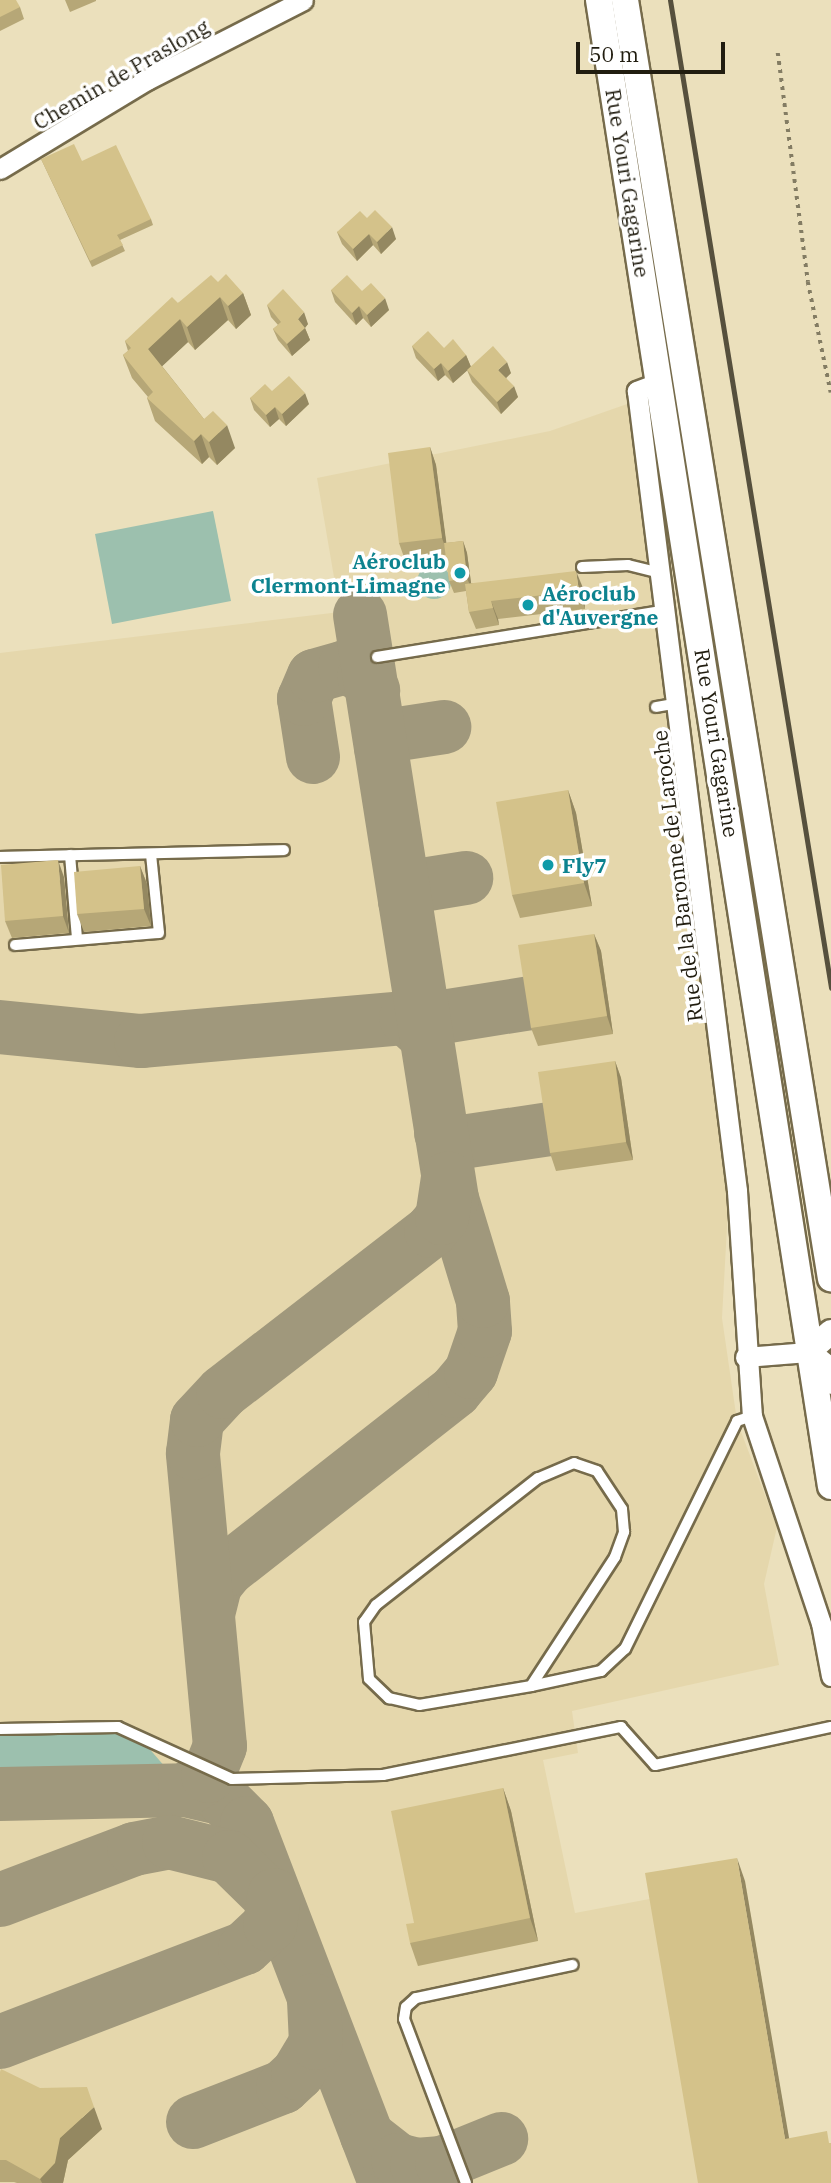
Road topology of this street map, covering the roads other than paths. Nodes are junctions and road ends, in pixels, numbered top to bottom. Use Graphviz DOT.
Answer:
graph roads {
  1 [pos="303,0"];
  2 [pos="599,0"];
  3 [pos="625,0"];
  4 [pos="0,169"];
  5 [pos="649,386"];
  6 [pos="582,566"];
  7 [pos="665,575"];
  8 [pos="669,610"];
  9 [pos="377,657"];
  10 [pos="680,703"];
  11 [pos="656,707"];
  12 [pos="284,850"];
  13 [pos="151,853"];
  14 [pos="70,855"];
  15 [pos="0,857"];
  16 [pos="78,939"];
  17 [pos="15,945"];
  18 [pos="831,1279"];
  19 [pos="799,1299"];
  20 [pos="831,1320"];
  21 [pos="831,1332"];
  22 [pos="808,1352"];
  23 [pos="745,1357"];
  24 [pos="831,1382"];
  25 [pos="752,1416"];
  26 [pos="831,1486"];
  27 [pos="831,1676"];
  28 [pos="531,1686"];
  29 [pos="831,1727"];
  30 [pos="0,1729"];
  31 [pos="573,1965"];
  32 [pos="466,2183"];
  1 -- 4 [label="street, Chemin de Praslong"];
  2 -- 5 [label="main road, Rue Youri Gagarine"];
  3 -- 18 [label="main road, Rue Youri Gagarine"];
  5 -- 7 [label="street, Rue de la Baronne de Laroche"];
  5 -- 19 [label="main road, Rue Youri Gagarine"];
  6 -- 7 [label="lane"];
  7 -- 8 [label="street, Rue de la Baronne de Laroche"];
  8 -- 9 [label="lane"];
  8 -- 10 [label="street, Rue de la Baronne de Laroche"];
  10 -- 11 [label="lane"];
  10 -- 23 [label="street, Rue de la Baronne de Laroche"];
  12 -- 13 [label="lane"];
  13 -- 14 [label="lane"];
  13 -- 16 [label="lane"];
  14 -- 15 [label="lane"];
  14 -- 16 [label="lane"];
  16 -- 17 [label="lane"];
  19 -- 20 [label="street"];
  19 -- 22 [label="main road, Rue Youri Gagarine"];
  21 -- 22 [label="street"];
  22 -- 23 [label="street"];
  22 -- 24 [label="street"];
  22 -- 26 [label="main road, Rue Youri Gagarine"];
  23 -- 25 [label="street, Rue de la Baronne de Laroche"];
  25 -- 27 [label="street, Rue de la Baronne de Laroche"];
  25 -- 28 [label="lane"];
  28 -- 28 [label="lane"];
  29 -- 30 [label="lane"];
  31 -- 32 [label="lane"];
}
